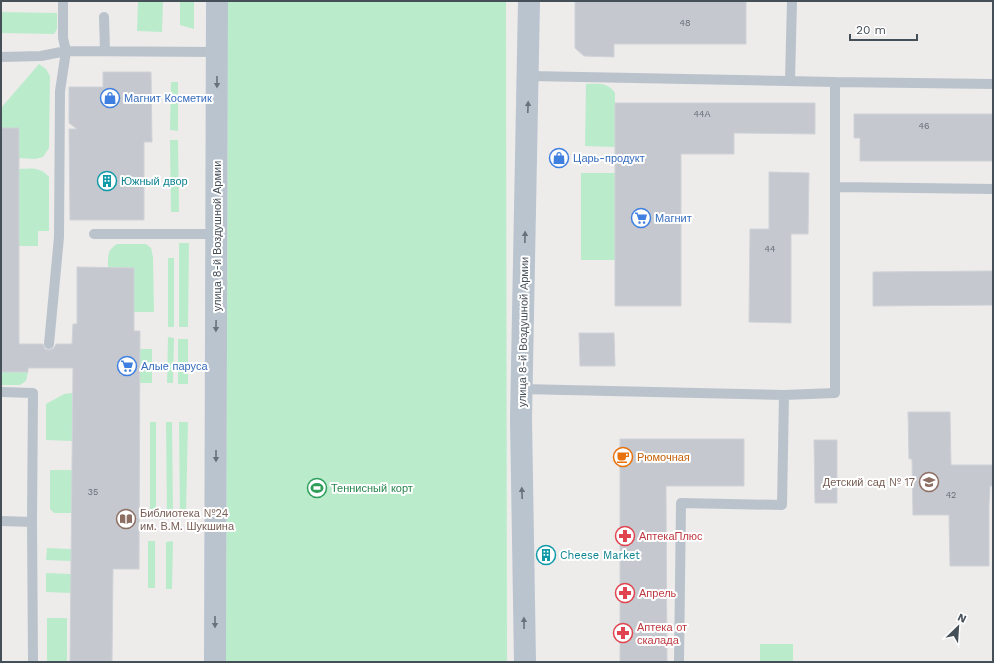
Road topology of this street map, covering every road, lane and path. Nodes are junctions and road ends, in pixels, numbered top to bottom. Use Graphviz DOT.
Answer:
graph roads {
  1 [pos="63,1"];
  2 [pos="217,1"];
  3 [pos="529,1"];
  4 [pos="792,1"];
  5 [pos="104,17"];
  6 [pos="66,51"];
  7 [pos="105,51"];
  8 [pos="217,52"];
  9 [pos="1,57"];
  10 [pos="529,76"];
  11 [pos="790,80"];
  12 [pos="835,82"];
  13 [pos="993,84"];
  14 [pos="836,187"];
  15 [pos="993,189"];
  16 [pos="94,234"];
  17 [pos="216,234"];
  18 [pos="49,344"];
  19 [pos="522,389"];
  20 [pos="1,392"];
  21 [pos="784,395"];
  22 [pos="1,521"];
  23 [pos="32,522"];
  24 [pos="32,662"];
  25 [pos="215,662"];
  26 [pos="525,662"];
  27 [pos="679,662"];
  1 -- 6 [label="lane"];
  2 -- 8 [label="street, улица 8-й Воздушной Армии"];
  3 -- 10 [label="street, улица 8-й Воздушной Армии"];
  4 -- 11 [label="lane"];
  5 -- 7 [label="lane"];
  6 -- 7 [label="lane"];
  6 -- 9 [label="lane"];
  6 -- 18 [label="lane"];
  7 -- 8 [label="lane"];
  8 -- 17 [label="street, улица 8-й Воздушной Армии, one-way"];
  10 -- 11 [label="lane"];
  19 -- 10 [label="street, улица 8-й Воздушной Армии, one-way"];
  11 -- 12 [label="lane"];
  12 -- 13 [label="lane"];
  12 -- 14 [label="lane"];
  14 -- 15 [label="lane"];
  14 -- 21 [label="lane"];
  16 -- 17 [label="lane"];
  17 -- 25 [label="street, улица 8-й Воздушной Армии, one-way"];
  19 -- 21 [label="lane"];
  26 -- 19 [label="street, улица 8-й Воздушной Армии, one-way"];
  20 -- 23 [label="lane"];
  21 -- 27 [label="lane"];
  22 -- 23 [label="lane"];
  23 -- 24 [label="lane"];
}
